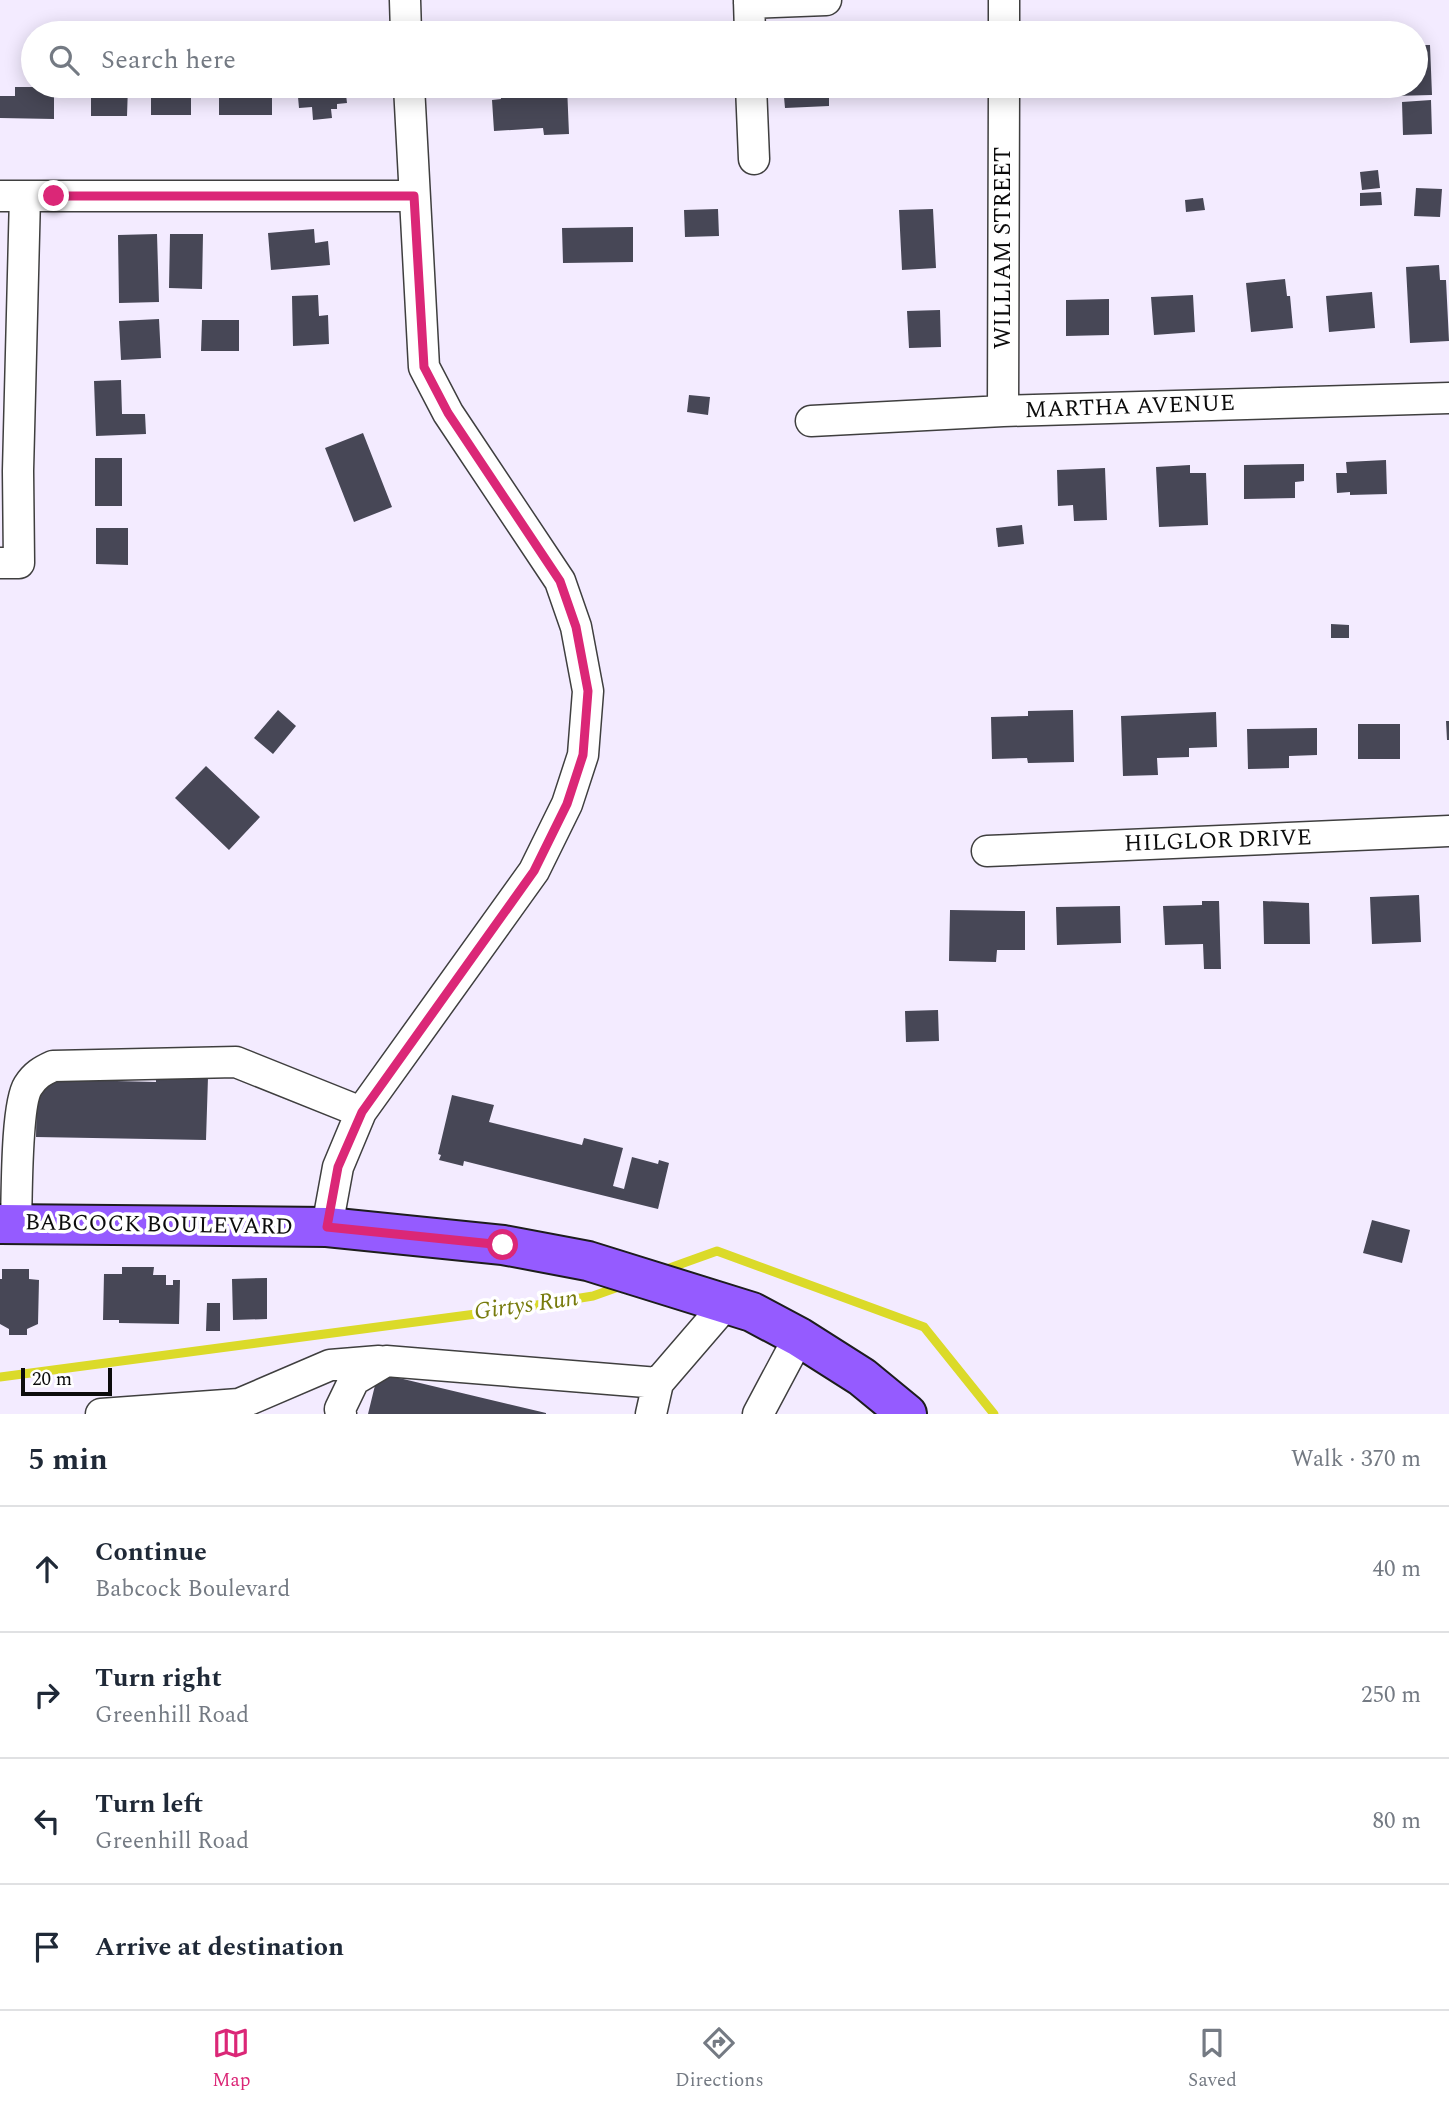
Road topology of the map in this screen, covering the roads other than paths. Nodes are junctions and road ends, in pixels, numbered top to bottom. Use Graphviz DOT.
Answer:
graph roads {
  1 [pos="405,0"];
  2 [pos="826,0"];
  3 [pos="1004,0"];
  4 [pos="749,1"];
  5 [pos="406,21"];
  6 [pos="750,21"];
  7 [pos="1004,21"];
  8 [pos="410,98"];
  9 [pos="751,98"];
  10 [pos="1004,98"];
  11 [pos="754,159"];
  12 [pos="12,196"];
  13 [pos="414,196"];
  14 [pos="1449,398"];
  15 [pos="1003,411"];
  16 [pos="811,421"];
  17 [pos="10,563"];
  18 [pos="1449,831"];
  19 [pos="987,851"];
  20 [pos="362,1112"];
  21 [pos="8,1224"];
  22 [pos="327,1227"];
  23 [pos="712,1300"];
  24 [pos="799,1337"];
  25 [pos="386,1361"];
  26 [pos="657,1383"];
  27 [pos="900,1412"];
  28 [pos="101,1414"];
  29 [pos="341,1414"];
  30 [pos="651,1414"];
  31 [pos="758,1414"];
  1 -- 5 [label="street"];
  2 -- 4 [label="street"];
  3 -- 7 [label="street"];
  4 -- 6 [label="street"];
  8 -- 13 [label="street"];
  9 -- 11 [label="street"];
  10 -- 15 [label="street, WILLIAM STREET"];
  12 -- 13 [label="street"];
  12 -- 17 [label="street"];
  13 -- 20 [label="street"];
  14 -- 15 [label="street, MARTHA AVENUE"];
  15 -- 16 [label="street, MARTHA AVENUE"];
  18 -- 19 [label="street, HILGLOR DRIVE"];
  20 -- 21 [label="street"];
  20 -- 22 [label="street"];
  21 -- 22 [label="main road, BABCOCK BOULEVARD"];
  22 -- 23 [label="main road, BABCOCK BOULEVARD"];
  23 -- 24 [label="main road, BABCOCK BOULEVARD"];
  23 -- 26 [label="street"];
  24 -- 27 [label="main road, BABCOCK BOULEVARD"];
  24 -- 31 [label="street"];
  25 -- 26 [label="street"];
  25 -- 28 [label="street"];
  25 -- 29 [label="street"];
  26 -- 30 [label="street"];
}
